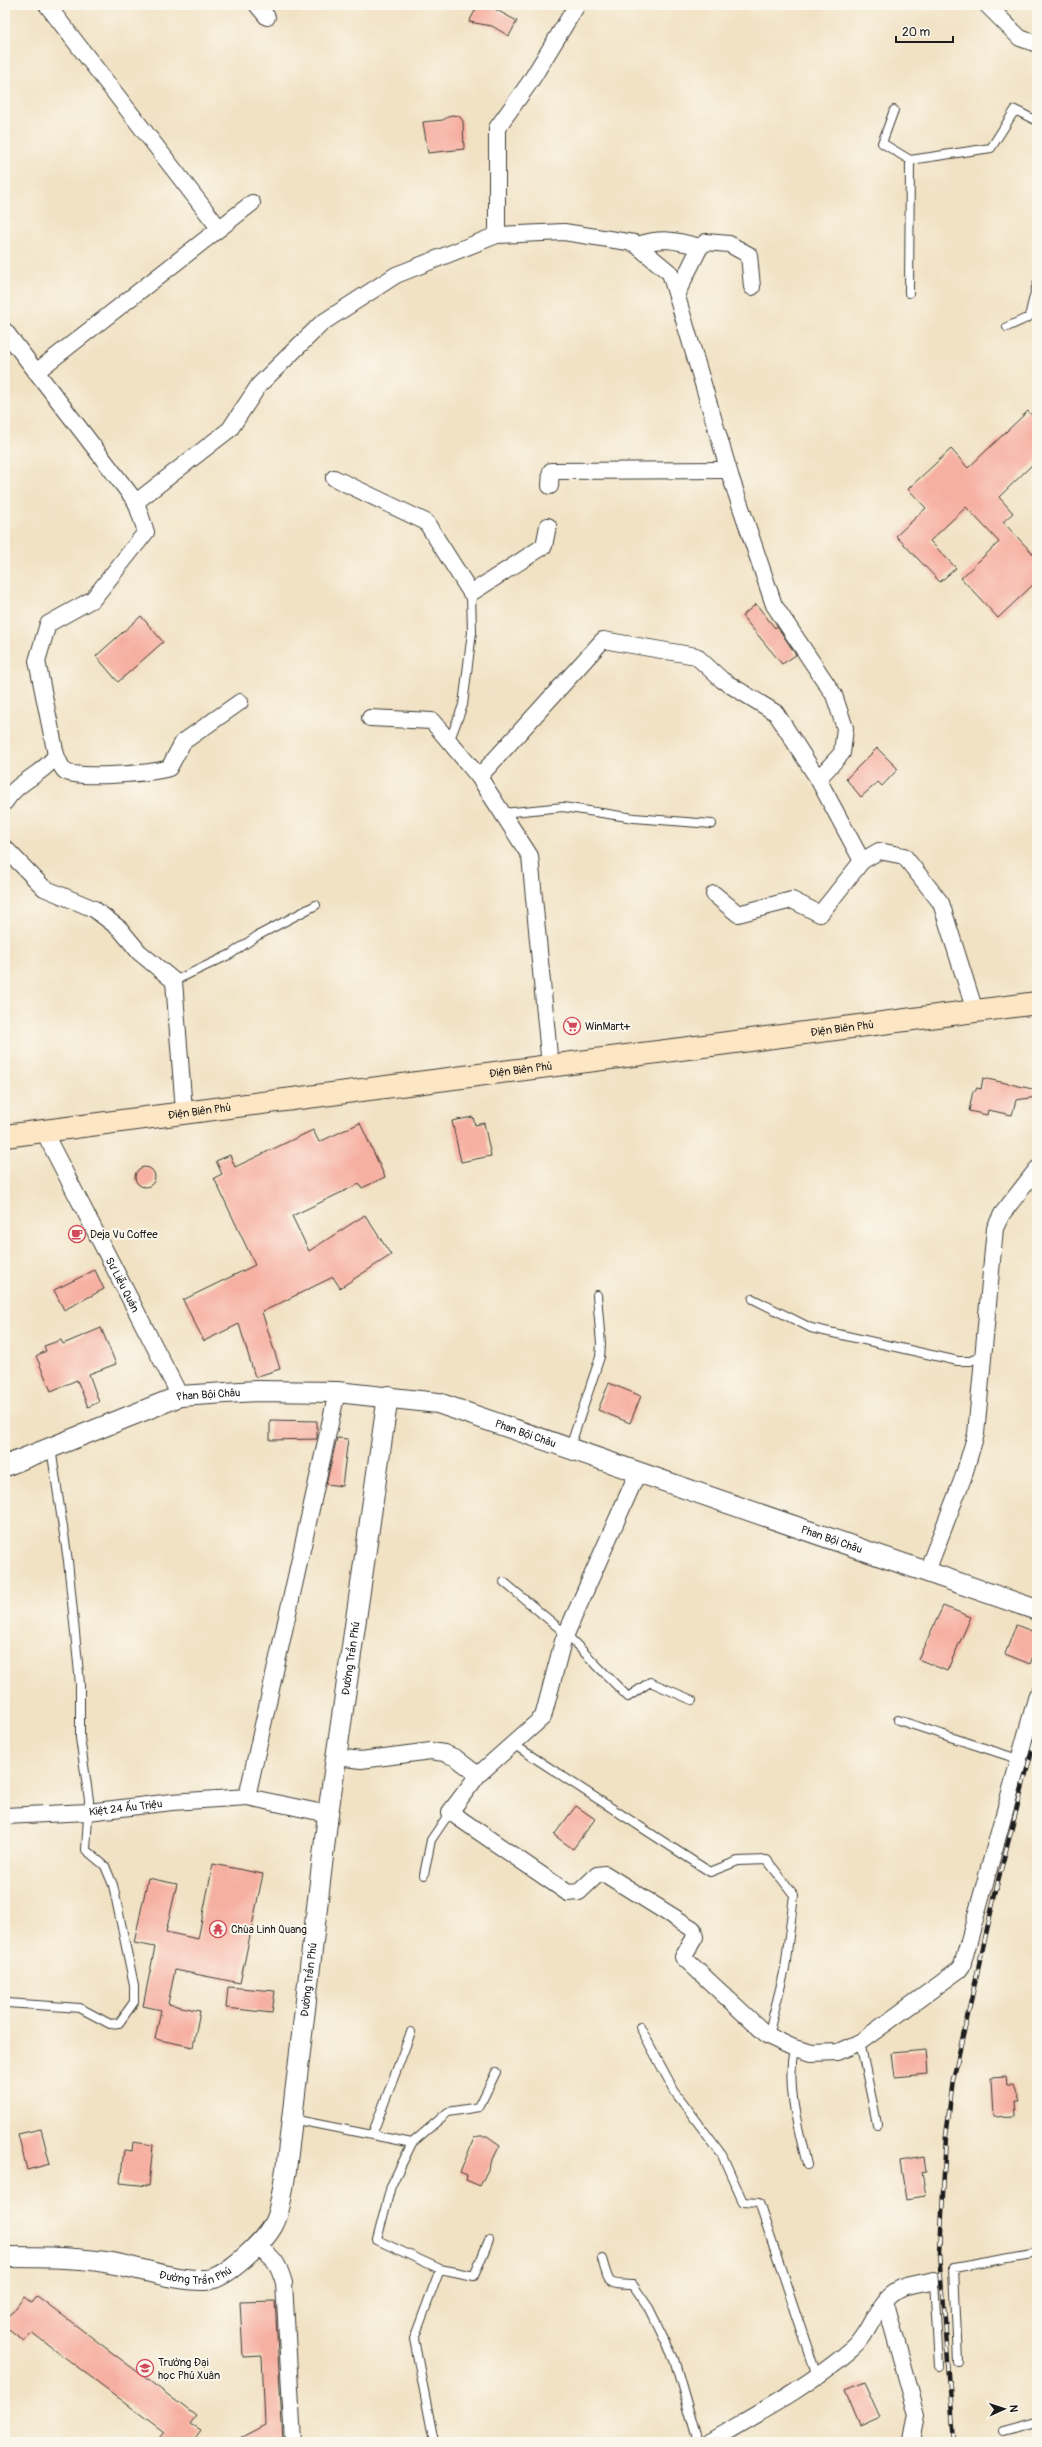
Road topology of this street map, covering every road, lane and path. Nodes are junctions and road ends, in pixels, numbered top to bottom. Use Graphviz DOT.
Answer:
graph roads {
  1 [pos="47,5"];
  2 [pos="257,5"];
  3 [pos="577,5"];
  4 [pos="987,5"];
  5 [pos="267,17"];
  6 [pos="1037,44"];
  7 [pos="894,110"];
  8 [pos="1037,121"];
  9 [pos="910,160"];
  10 [pos="252,203"];
  11 [pos="219,228"];
  12 [pos="497,235"];
  13 [pos="637,245"];
  14 [pos="700,247"];
  15 [pos="1037,284"];
  16 [pos="752,287"];
  17 [pos="909,293"];
  18 [pos="677,294"];
  19 [pos="1007,327"];
  20 [pos="5,331"];
  21 [pos="36,372"];
  22 [pos="728,470"];
  23 [pos="334,478"];
  24 [pos="550,486"];
  25 [pos="136,502"];
  26 [pos="548,526"];
  27 [pos="471,593"];
  28 [pos="240,702"];
  29 [pos="370,718"];
  30 [pos="449,742"];
  31 [pos="56,755"];
  32 [pos="479,777"];
  33 [pos="818,778"];
  34 [pos="7,795"];
  35 [pos="502,812"];
  36 [pos="712,824"];
  37 [pos="5,848"];
  38 [pos="862,861"];
  39 [pos="714,894"];
  40 [pos="316,905"];
  41 [pos="174,981"];
  42 [pos="1037,1003"];
  43 [pos="975,1011"];
  44 [pos="550,1066"];
  45 [pos="184,1111"];
  46 [pos="43,1130"];
  47 [pos="5,1136"];
  48 [pos="1037,1169"];
  49 [pos="597,1295"];
  50 [pos="753,1300"];
  51 [pos="983,1356"];
  52 [pos="337,1392"];
  53 [pos="180,1396"];
  54 [pos="388,1396"];
  55 [pos="570,1447"];
  56 [pos="51,1448"];
  57 [pos="5,1466"];
  58 [pos="638,1472"];
  59 [pos="927,1571"];
  60 [pos="504,1582"];
  61 [pos="1037,1610"];
  62 [pos="566,1634"];
  63 [pos="1037,1695"];
  64 [pos="692,1700"];
  65 [pos="898,1720"];
  66 [pos="513,1744"];
  67 [pos="337,1757"];
  68 [pos="1018,1759"];
  69 [pos="478,1775"];
  70 [pos="247,1797"];
  71 [pos="88,1812"];
  72 [pos="450,1812"];
  73 [pos="328,1814"];
  74 [pos="5,1816"];
  75 [pos="424,1875"];
  76 [pos="7,2003"];
  77 [pos="640,2027"];
  78 [pos="411,2032"];
  79 [pos="768,2036"];
  80 [pos="860,2042"];
  81 [pos="794,2048"];
  82 [pos="496,2072"];
  83 [pos="292,2119"];
  84 [pos="877,2124"];
  85 [pos="372,2135"];
  86 [pos="412,2143"];
  87 [pos="807,2165"];
  88 [pos="489,2240"];
  89 [pos="255,2246"];
  90 [pos="1037,2253"];
  91 [pos="5,2257"];
  92 [pos="602,2259"];
  93 [pos="440,2269"];
  94 [pos="934,2280"];
  95 [pos="885,2301"];
  96 [pos="958,2362"];
  97 [pos="939,2365"];
  98 [pos="817,2376"];
  99 [pos="1037,2421"];
  100 [pos="1003,2430"];
  101 [pos="293,2442"];
  102 [pos="434,2442"];
  103 [pos="698,2442"];
  104 [pos="709,2442"];
  105 [pos="912,2442"];
  1 -- 11 [label="street"];
  2 -- 5 [label="street"];
  3 -- 12 [label="street"];
  4 -- 6 [label="street"];
  7 -- 9 [label="lane"];
  8 -- 9 [label="lane"];
  9 -- 17 [label="lane"];
  10 -- 11 [label="street"];
  11 -- 21 [label="street"];
  12 -- 13 [label="street"];
  12 -- 25 [label="street"];
  13 -- 14 [label="street"];
  13 -- 18 [label="street"];
  14 -- 16 [label="street"];
  14 -- 18 [label="street"];
  15 -- 19 [label="lane"];
  18 -- 22 [label="street"];
  20 -- 21 [label="street"];
  21 -- 25 [label="street"];
  22 -- 24 [label="street"];
  22 -- 33 [label="street"];
  23 -- 27 [label="street"];
  25 -- 31 [label="street"];
  26 -- 27 [label="street"];
  27 -- 30 [label="lane"];
  28 -- 31 [label="street"];
  29 -- 30 [label="street"];
  30 -- 32 [label="street"];
  31 -- 34 [label="street"];
  32 -- 33 [label="street"];
  32 -- 35 [label="street"];
  33 -- 38 [label="street"];
  35 -- 36 [label="lane"];
  35 -- 44 [label="street"];
  37 -- 41 [label="street"];
  38 -- 39 [label="street"];
  38 -- 43 [label="street"];
  40 -- 41 [label="lane"];
  41 -- 45 [label="street"];
  42 -- 43 [label="main road, Điện Biên Phủ"];
  43 -- 44 [label="main road, Điện Biên Phủ"];
  44 -- 45 [label="main road, Điện Biên Phủ"];
  45 -- 46 [label="main road, Điện Biên Phủ"];
  46 -- 47 [label="main road, Điện Biên Phủ"];
  46 -- 53 [label="street, Sư Liễu Quán"];
  48 -- 51 [label="street"];
  49 -- 55 [label="lane"];
  50 -- 51 [label="lane"];
  51 -- 59 [label="street"];
  52 -- 53 [label="street, Phan Bội Châu"];
  52 -- 54 [label="street, Phan Bội Châu"];
  52 -- 70 [label="street"];
  53 -- 56 [label="street, Phan Bội Châu"];
  54 -- 55 [label="street, Phan Bội Châu"];
  54 -- 67 [label="street, Đường Trần Phú"];
  55 -- 58 [label="street, Phan Bội Châu"];
  56 -- 57 [label="street, Phan Bội Châu"];
  56 -- 71 [label="lane"];
  58 -- 59 [label="street, Phan Bội Châu"];
  58 -- 62 [label="street"];
  59 -- 61 [label="street, Phan Bội Châu"];
  60 -- 62 [label="lane"];
  62 -- 64 [label="lane"];
  62 -- 66 [label="street"];
  63 -- 68 [label="street"];
  65 -- 68 [label="lane"];
  66 -- 69 [label="street"];
  66 -- 79 [label="lane"];
  67 -- 69 [label="street"];
  67 -- 73 [label="street, Đường Trần Phú"];
  68 -- 80 [label="street"];
  69 -- 72 [label="street"];
  70 -- 71 [label="street, Kiệt 24 Ấu Triệu"];
  70 -- 73 [label="street, Kiệt 24 Ấu Triệu"];
  71 -- 74 [label="street, Kiệt 24 Ấu Triệu"];
  71 -- 76 [label="lane"];
  72 -- 75 [label="lane"];
  72 -- 79 [label="street"];
  73 -- 83 [label="street, Đường Trần Phú"];
  77 -- 98 [label="lane"];
  78 -- 85 [label="lane"];
  79 -- 81 [label="street"];
  80 -- 81 [label="street"];
  80 -- 84 [label="lane"];
  81 -- 87 [label="lane"];
  82 -- 86 [label="lane"];
  83 -- 85 [label="lane"];
  83 -- 89 [label="street, Đường Trần Phú"];
  85 -- 86 [label="lane"];
  86 -- 93 [label="lane"];
  88 -- 93 [label="lane"];
  89 -- 91 [label="street, Đường Trần Phú"];
  89 -- 101 [label="street"];
  90 -- 96 [label="lane"];
  92 -- 103 [label="lane"];
  93 -- 102 [label="lane"];
  94 -- 95 [label="street"];
  94 -- 97 [label="lane"];
  95 -- 98 [label="street"];
  95 -- 105 [label="street"];
  98 -- 104 [label="street"];
  99 -- 100 [label="lane"];
}
